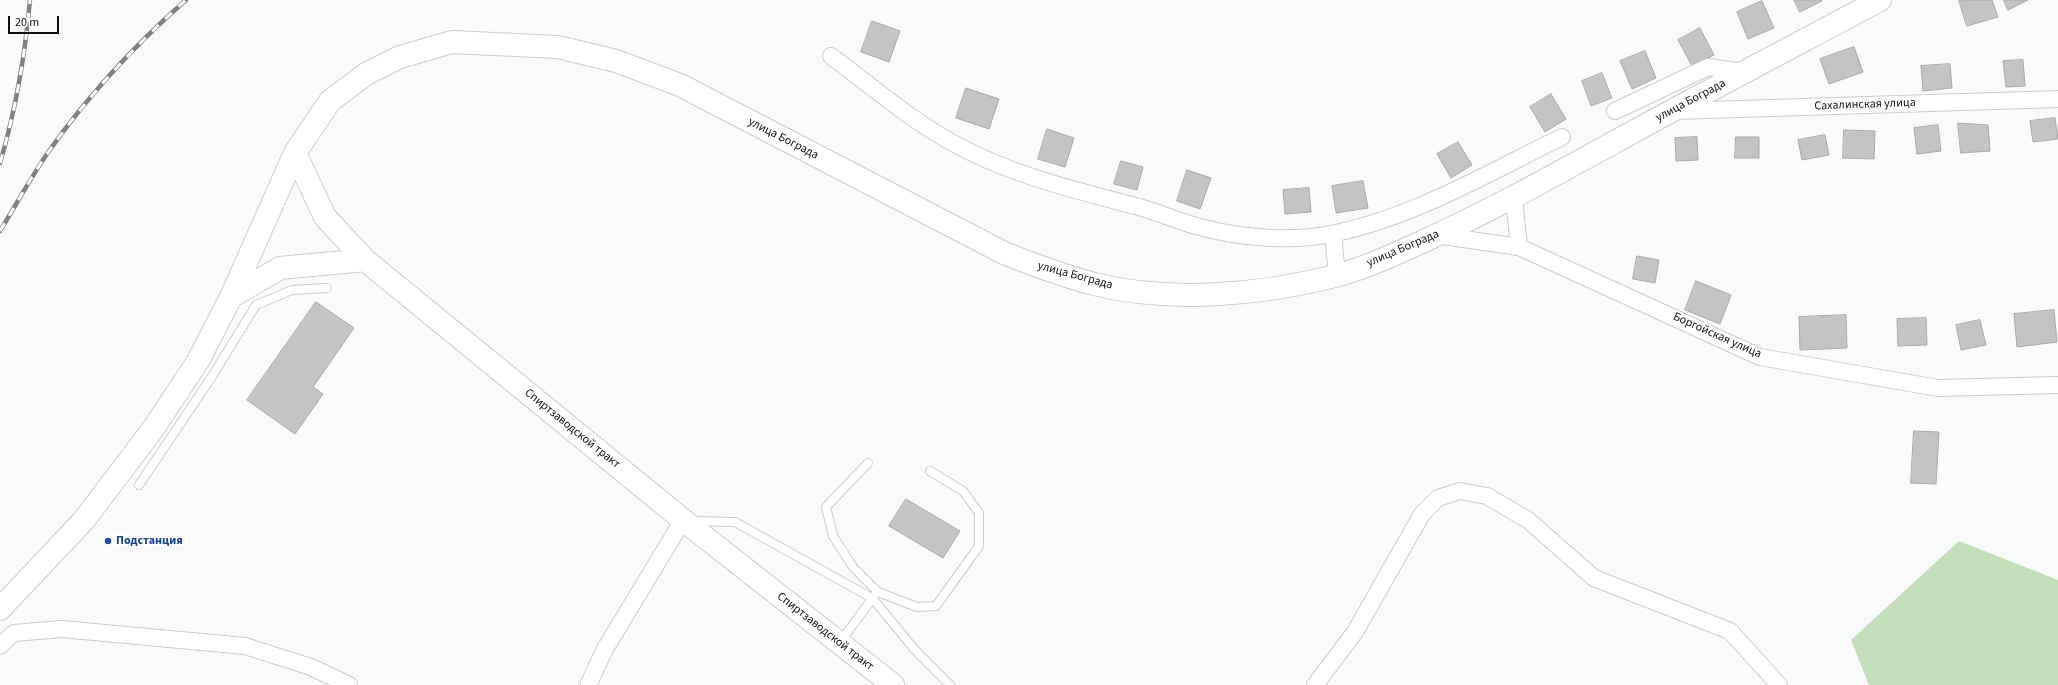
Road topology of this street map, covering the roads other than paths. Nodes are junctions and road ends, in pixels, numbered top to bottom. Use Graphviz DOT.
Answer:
graph roads {
  1 [pos="1880,0"];
  2 [pos="831,56"];
  3 [pos="1744,72"];
  4 [pos="2058,99"];
  5 [pos="1615,111"];
  6 [pos="1672,111"];
  7 [pos="1562,137"];
  8 [pos="295,153"];
  9 [pos="1514,198"];
  10 [pos="1333,234"];
  11 [pos="1436,236"];
  12 [pos="1519,247"];
  13 [pos="365,260"];
  14 [pos="1337,275"];
  15 [pos="327,288"];
  16 [pos="231,297"];
  17 [pos="203,373"];
  18 [pos="2058,385"];
  19 [pos="868,463"];
  20 [pos="930,471"];
  21 [pos="139,485"];
  22 [pos="683,520"];
  23 [pos="875,595"];
  24 [pos="0,609"];
  25 [pos="840,643"];
  26 [pos="0,646"];
  27 [pos="349,685"];
  28 [pos="588,685"];
  29 [pos="893,685"];
  30 [pos="950,685"];
  31 [pos="1315,685"];
  32 [pos="1779,685"];
  1 -- 3 [label="main road, улица Бограда"];
  2 -- 10 [label="street"];
  3 -- 5 [label="street"];
  3 -- 6 [label="main road, улица Бограда"];
  4 -- 6 [label="street, Сахалинская улица"];
  6 -- 9 [label="main road, улица Бограда"];
  7 -- 10 [label="street"];
  8 -- 13 [label="main road, Спиртзаводской тракт"];
  8 -- 14 [label="main road, улица Бограда"];
  8 -- 16 [label="main road, улица Бограда"];
  9 -- 11 [label="main road, улица Бограда"];
  9 -- 12 [label="street"];
  10 -- 14 [label="street"];
  11 -- 12 [label="street, Боргойская улица"];
  11 -- 14 [label="main road, улица Бограда"];
  12 -- 18 [label="street, Боргойская улица"];
  13 -- 16 [label="main road"];
  13 -- 22 [label="main road, Спиртзаводской тракт"];
  15 -- 17 [label="lane"];
  16 -- 17 [label="main road, улица Бограда"];
  17 -- 21 [label="lane"];
  17 -- 24 [label="main road, улица Бограда"];
  19 -- 23 [label="lane"];
  20 -- 23 [label="lane"];
  22 -- 23 [label="lane"];
  22 -- 25 [label="main road, Спиртзаводской тракт"];
  22 -- 28 [label="street"];
  23 -- 25 [label="lane"];
  23 -- 30 [label="lane"];
  25 -- 29 [label="main road, Спиртзаводской тракт"];
  26 -- 27 [label="street"];
  31 -- 32 [label="street"];
}
